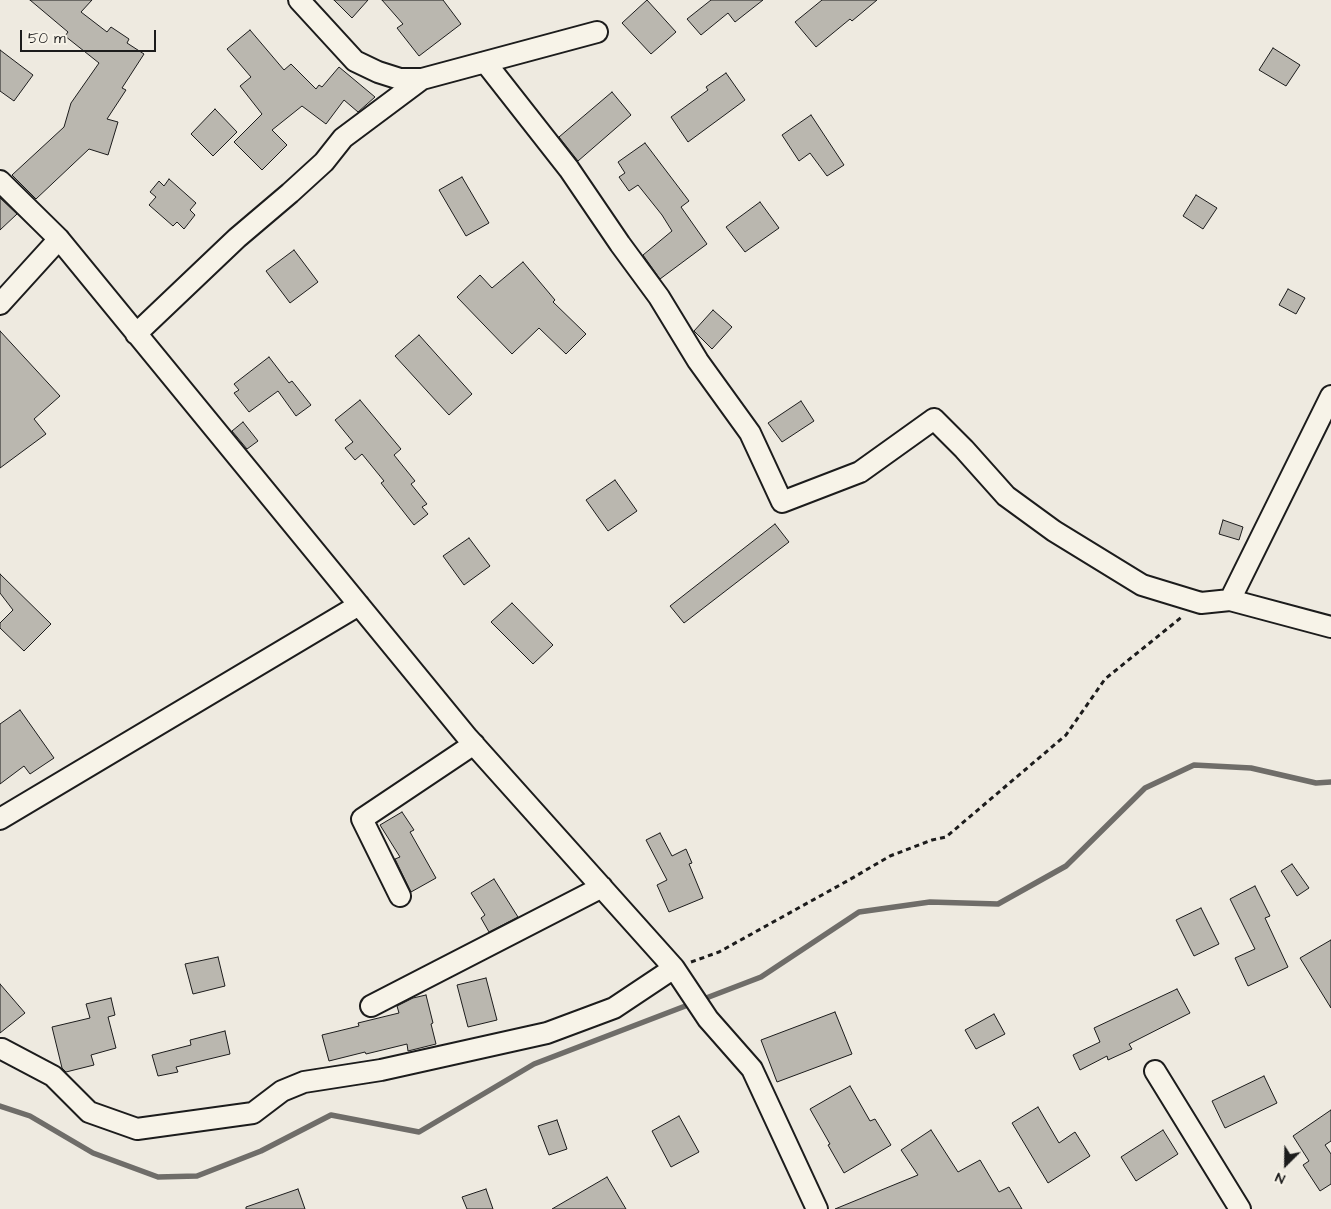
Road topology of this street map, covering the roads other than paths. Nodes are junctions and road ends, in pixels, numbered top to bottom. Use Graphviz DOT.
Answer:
graph roads {
  1 [pos="299,0"];
  2 [pos="597,32"];
  3 [pos="484,62"];
  4 [pos="422,79"];
  5 [pos="0,180"];
  6 [pos="59,240"];
  7 [pos="0,304"];
  8 [pos="136,334"];
  9 [pos="1331,396"];
  10 [pos="1230,600"];
  11 [pos="359,605"];
  12 [pos="1331,627"];
  13 [pos="474,744"];
  14 [pos="0,819"];
  15 [pos="602,888"];
  16 [pos="400,896"];
  17 [pos="674,968"];
  18 [pos="371,1006"];
  19 [pos="0,1049"];
  20 [pos="1155,1071"];
  21 [pos="817,1209"];
  22 [pos="1240,1209"];
  1 -- 4 [label="street"];
  2 -- 3 [label="street"];
  3 -- 4 [label="street"];
  3 -- 10 [label="street"];
  4 -- 8 [label="street"];
  5 -- 6 [label="street"];
  6 -- 7 [label="street"];
  6 -- 8 [label="street"];
  8 -- 11 [label="street"];
  9 -- 10 [label="street"];
  10 -- 12 [label="street"];
  11 -- 13 [label="street"];
  11 -- 14 [label="street"];
  13 -- 15 [label="street"];
  13 -- 16 [label="street"];
  15 -- 17 [label="street"];
  15 -- 18 [label="street"];
  17 -- 19 [label="street"];
  17 -- 21 [label="street"];
  20 -- 22 [label="street"];
}
